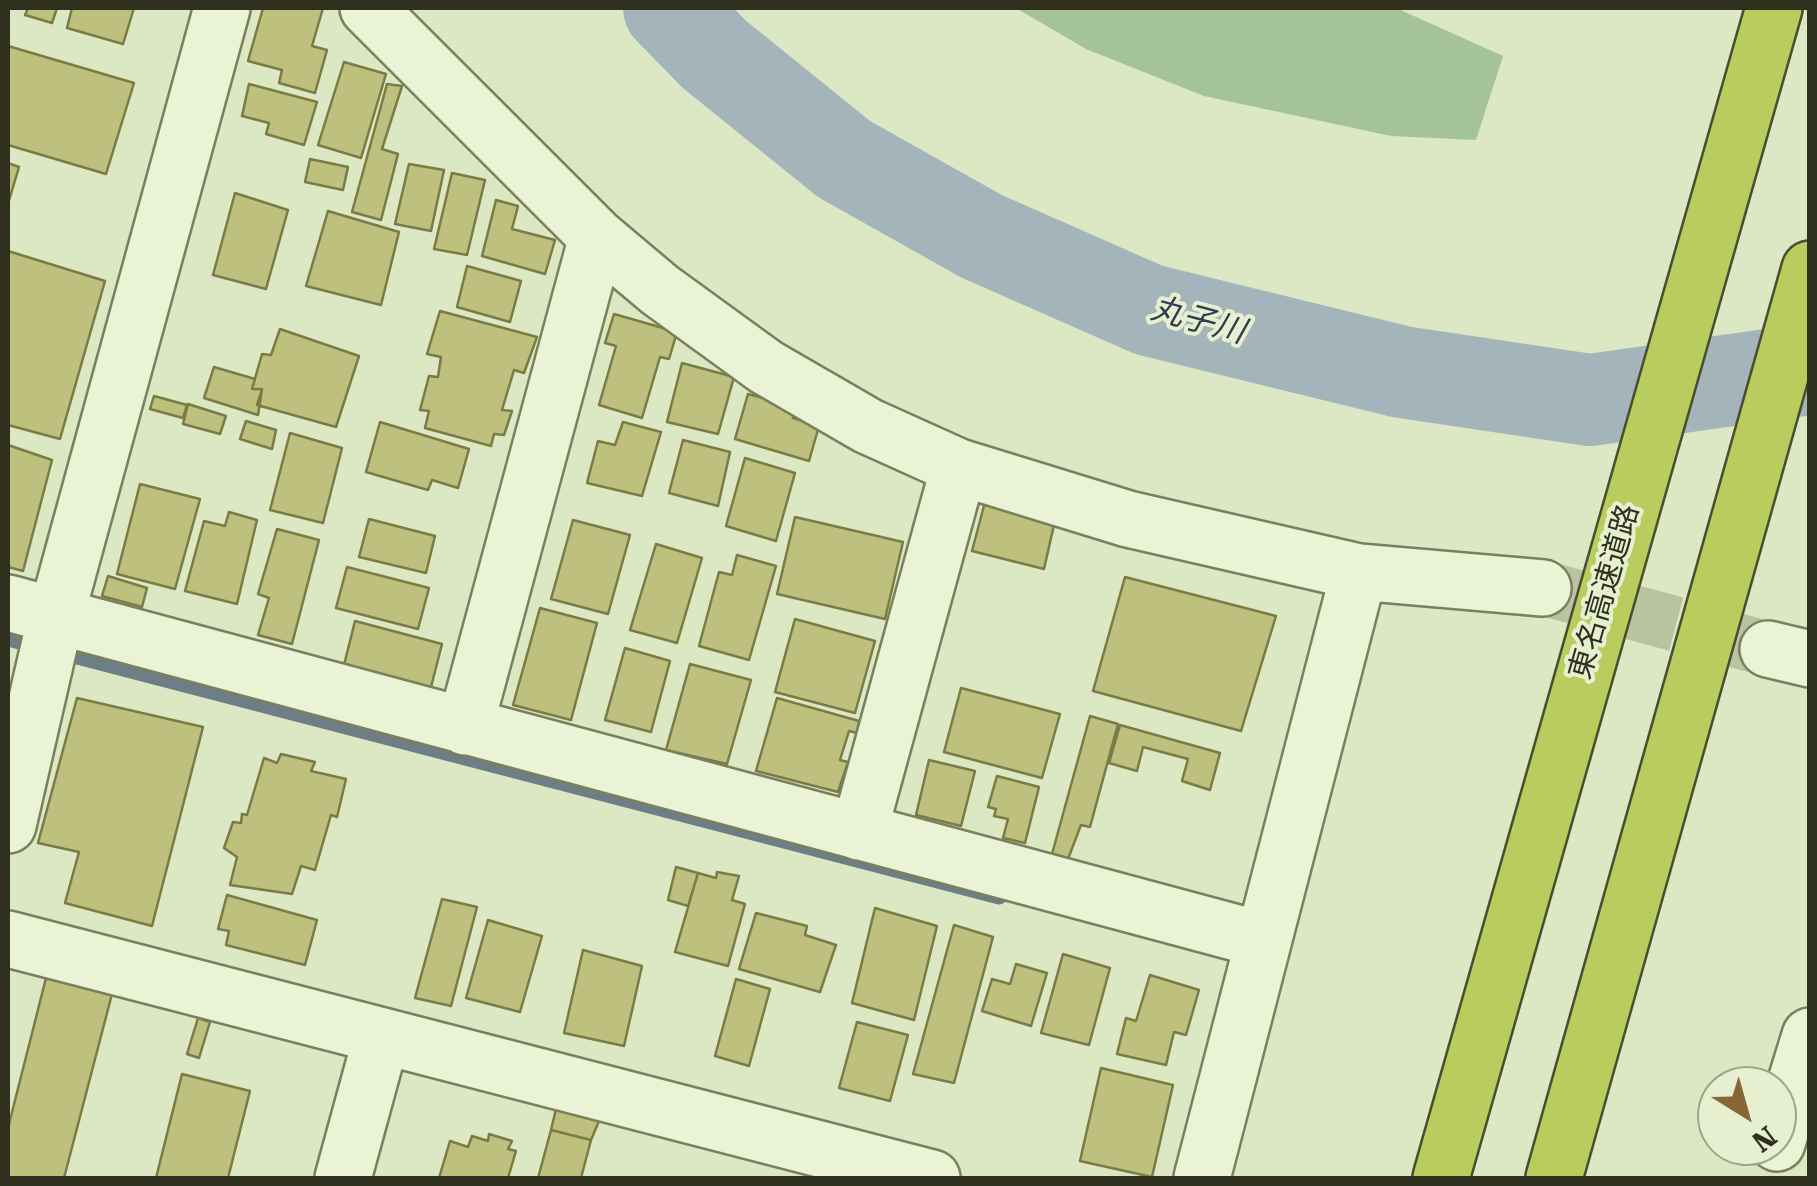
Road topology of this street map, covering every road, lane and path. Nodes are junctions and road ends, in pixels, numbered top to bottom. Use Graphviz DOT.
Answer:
graph roads {
  1 [pos="222,8"];
  2 [pos="368,8"];
  3 [pos="1774,8"];
  4 [pos="597,237"];
  5 [pos="1810,269"];
  6 [pos="959,467"];
  7 [pos="1359,572"];
  8 [pos="1543,588"];
  9 [pos="32,610"];
  10 [pos="465,727"];
  11 [pos="8,825"];
  12 [pos="859,832"];
  13 [pos="8,939"];
  14 [pos="1262,940"];
  15 [pos="1810,1036"];
  16 [pos="381,1039"];
  17 [pos="1797,1077"];
  18 [pos="772,1158"];
  19 [pos="342,1178"];
  20 [pos="932,1178"];
  21 [pos="1202,1178"];
  22 [pos="1440,1178"];
  23 [pos="1554,1178"];
  1 -- 9 [label="street"];
  2 -- 4 [label="street"];
  3 -- 22 [label="highway, 東名高速道路"];
  4 -- 6 [label="street"];
  4 -- 10 [label="street"];
  5 -- 23 [label="highway"];
  6 -- 7 [label="street"];
  6 -- 12 [label="street"];
  7 -- 8 [label="street"];
  7 -- 14 [label="street"];
  9 -- 10 [label="street"];
  9 -- 11 [label="street"];
  10 -- 12 [label="street"];
  12 -- 14 [label="street"];
  13 -- 16 [label="street"];
  14 -- 21 [label="street"];
  15 -- 17 [label="street"];
  16 -- 18 [label="street"];
  16 -- 19 [label="street"];
  18 -- 20 [label="street"];
}
